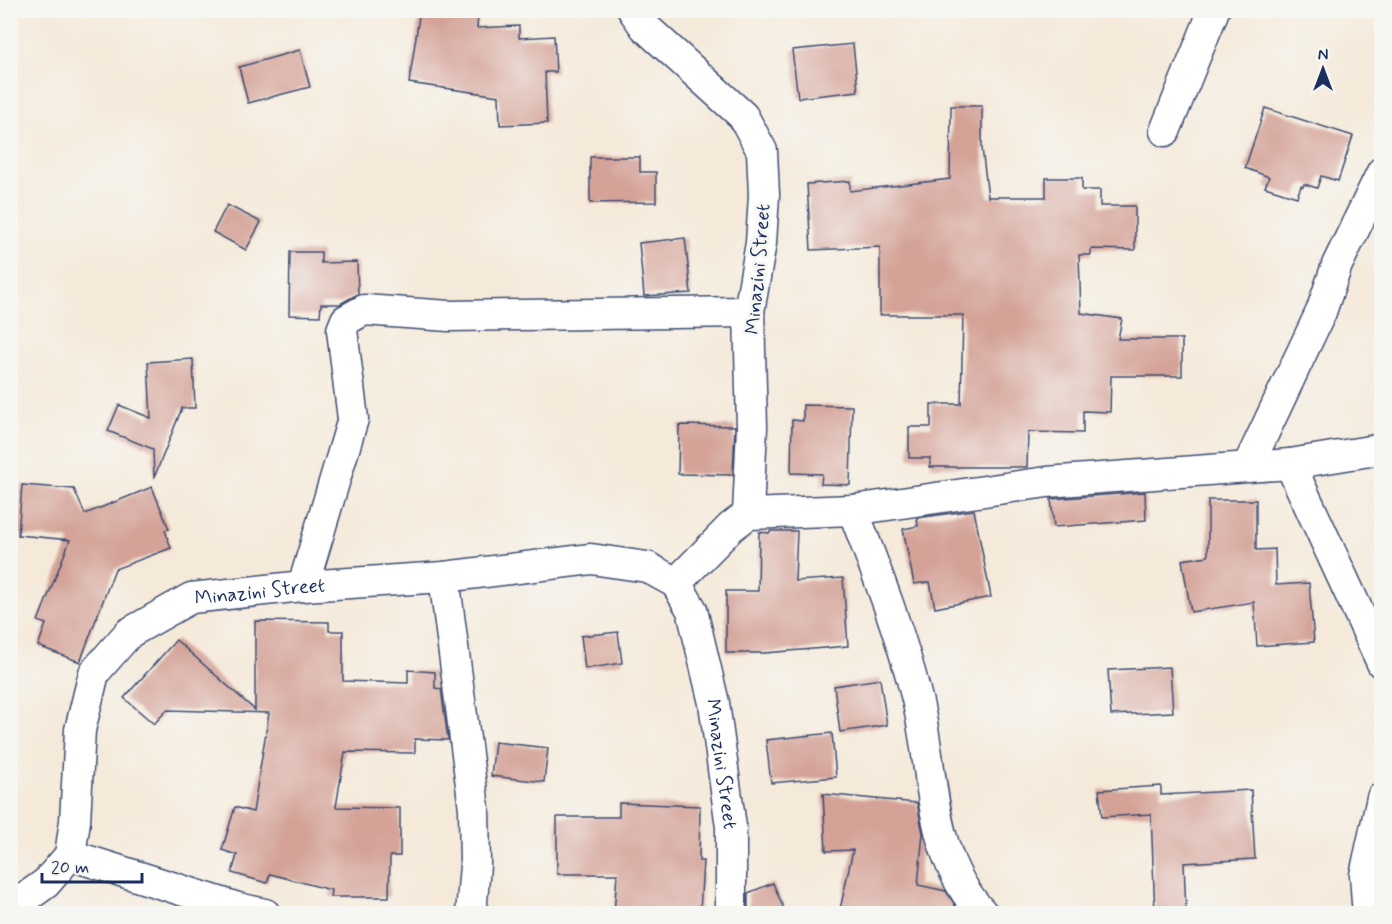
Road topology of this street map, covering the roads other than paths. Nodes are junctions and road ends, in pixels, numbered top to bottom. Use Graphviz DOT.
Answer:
graph roads {
  1 [pos="633,10"];
  2 [pos="1214,10"];
  3 [pos="1165,131"];
  4 [pos="1382,172"];
  5 [pos="749,312"];
  6 [pos="1382,449"];
  7 [pos="1290,464"];
  8 [pos="1248,466"];
  9 [pos="853,510"];
  10 [pos="748,514"];
  11 [pos="444,577"];
  12 [pos="676,583"];
  13 [pos="303,586"];
  14 [pos="1382,663"];
  15 [pos="1382,798"];
  16 [pos="70,855"];
  17 [pos="10,909"];
  18 [pos="265,914"];
  19 [pos="471,914"];
  20 [pos="731,914"];
  21 [pos="984,914"];
  22 [pos="1374,914"];
  1 -- 5 [label="street, Minazini Street"];
  2 -- 3 [label="street"];
  4 -- 8 [label="street"];
  5 -- 10 [label="street, Minazini Street"];
  5 -- 13 [label="street"];
  6 -- 7 [label="street"];
  7 -- 8 [label="street"];
  7 -- 14 [label="street"];
  8 -- 9 [label="street"];
  9 -- 10 [label="street"];
  9 -- 21 [label="street"];
  10 -- 12 [label="street"];
  11 -- 12 [label="street, Minazini Street"];
  11 -- 13 [label="street, Minazini Street"];
  11 -- 19 [label="street"];
  12 -- 20 [label="street, Minazini Street"];
  13 -- 16 [label="street, Minazini Street"];
  15 -- 22 [label="street"];
  16 -- 17 [label="street"];
  16 -- 18 [label="street"];
}
